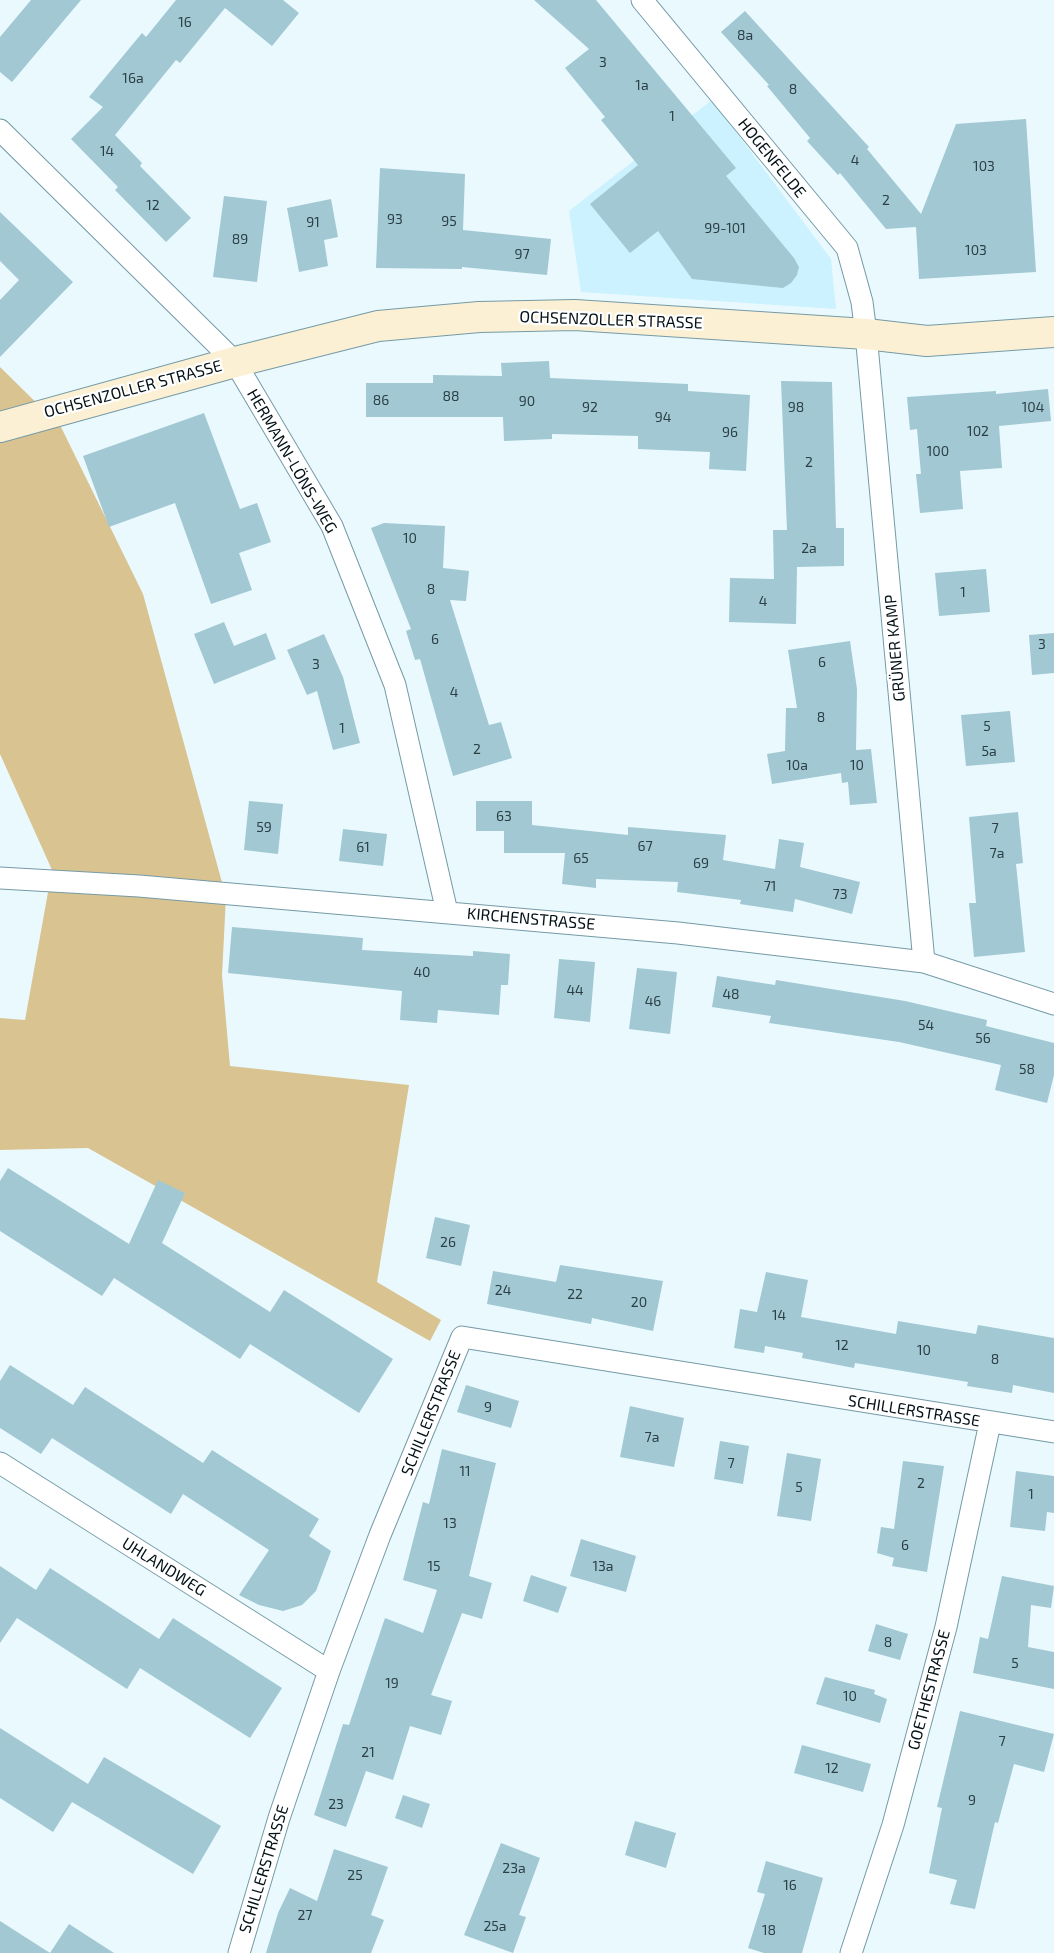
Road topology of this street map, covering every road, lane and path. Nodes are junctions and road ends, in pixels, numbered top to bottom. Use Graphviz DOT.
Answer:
graph roads {
  1 [pos="642,0"];
  2 [pos="0,130"];
  3 [pos="1054,332"];
  4 [pos="866,334"];
  5 [pos="235,362"];
  6 [pos="0,427"];
  7 [pos="0,878"];
  8 [pos="447,912"];
  9 [pos="924,962"];
  10 [pos="1054,1004"];
  11 [pos="990,1423"];
  12 [pos="1054,1432"];
  13 [pos="0,1463"];
  14 [pos="329,1671"];
  15 [pos="238,1953"];
  16 [pos="851,1953"];
  1 -- 4 [label="street, HOGENFELDE"];
  2 -- 5 [label="street, HERMANN-LÖNS-WEG"];
  3 -- 4 [label="street, OCHSENZOLLER STRASSE"];
  4 -- 5 [label="street, OCHSENZOLLER STRASSE"];
  4 -- 9 [label="street, GRÜNER KAMP"];
  5 -- 6 [label="street, OCHSENZOLLER STRASSE"];
  5 -- 8 [label="street, HERMANN-LÖNS-WEG"];
  7 -- 8 [label="street, KIRCHENSTRASSE"];
  8 -- 9 [label="street, KIRCHENSTRASSE"];
  9 -- 10 [label="street, KIRCHENSTRASSE"];
  11 -- 12 [label="street, SCHILLERSTRASSE"];
  11 -- 14 [label="street, SCHILLERSTRASSE"];
  11 -- 16 [label="street, GOETHESTRASSE"];
  13 -- 14 [label="street, UHLANDWEG"];
  14 -- 15 [label="street, SCHILLERSTRASSE"];
}
